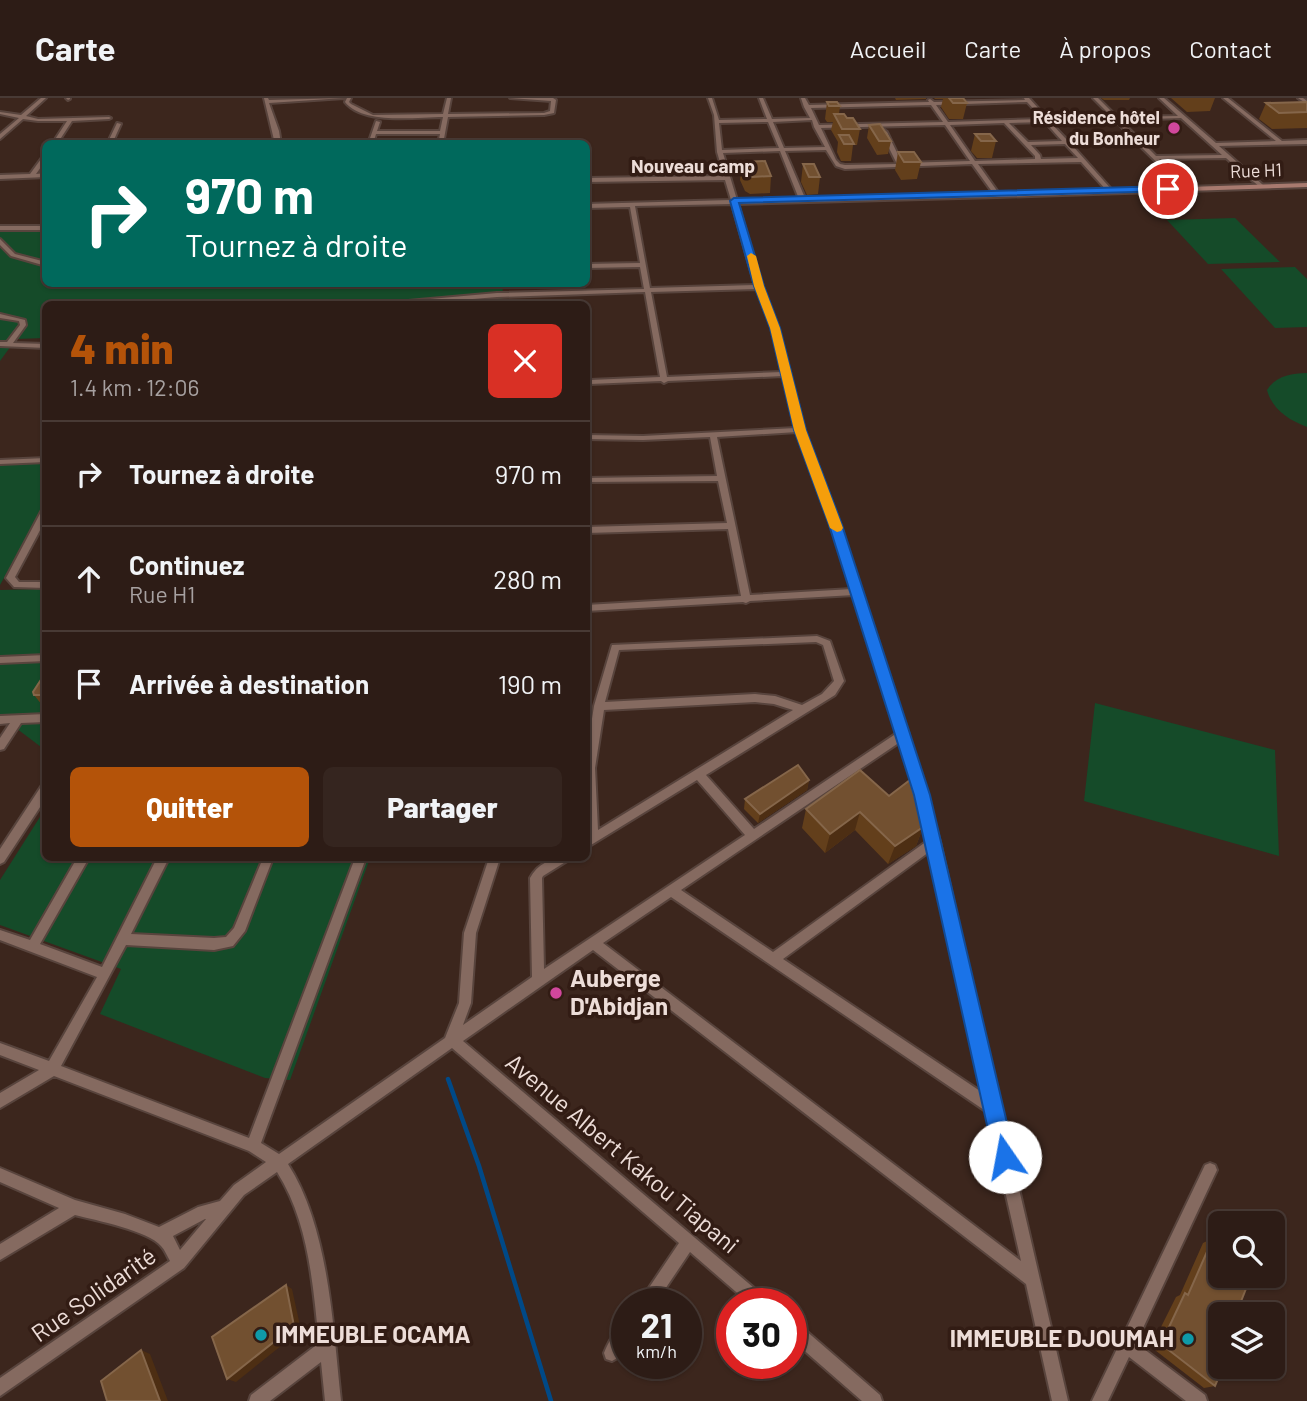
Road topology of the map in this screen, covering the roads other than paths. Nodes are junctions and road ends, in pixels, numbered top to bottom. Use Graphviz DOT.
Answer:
graph roads {
  1 [pos="44,98"];
  2 [pos="342,98"];
  3 [pos="349,98"];
  4 [pos="449,98"];
  5 [pos="512,98"];
  6 [pos="710,98"];
  7 [pos="761,98"];
  8 [pos="803,98"];
  9 [pos="928,98"];
  10 [pos="1095,98"];
  11 [pos="1163,98"];
  12 [pos="1225,98"];
  13 [pos="1300,98"];
  14 [pos="267,100"];
  15 [pos="1027,100"];
  16 [pos="1307,103"];
  17 [pos="933,104"];
  18 [pos="806,107"];
  19 [pos="0,113"];
  20 [pos="1260,115"];
  21 [pos="446,116"];
  22 [pos="1248,116"];
  23 [pos="1182,117"];
  24 [pos="23,118"];
  25 [pos="109,118"];
  26 [pos="1116,118"];
  27 [pos="812,119"];
  28 [pos="70,120"];
  29 [pos="1047,120"];
  30 [pos="769,121"];
  31 [pos="378,122"];
  32 [pos="717,122"];
  33 [pos="1005,122"];
  34 [pos="946,123"];
  35 [pos="119,124"];
  36 [pos="880,125"];
  37 [pos="816,127"];
  38 [pos="443,132"];
  39 [pos="374,133"];
  40 [pos="0,137"];
  41 [pos="57,140"];
  42 [pos="111,140"];
  43 [pos="277,140"];
  44 [pos="371,140"];
  45 [pos="441,140"];
  46 [pos="1138,141"];
  47 [pos="1067,142"];
  48 [pos="1307,142"];
  49 [pos="1280,143"];
  50 [pos="1025,144"];
  51 [pos="1214,145"];
  52 [pos="827,148"];
  53 [pos="782,149"];
  54 [pos="720,152"];
  55 [pos="1226,156"];
  56 [pos="1155,158"];
  57 [pos="1082,160"];
  58 [pos="42,161"];
  59 [pos="1035,161"];
  60 [pos="973,163"];
  61 [pos="900,164"];
  62 [pos="32,175"];
  63 [pos="42,175"];
  64 [pos="0,177"];
  65 [pos="727,178"];
  66 [pos="590,180"];
  67 [pos="1307,185"];
  68 [pos="1261,186"];
  69 [pos="1185,188"];
  70 [pos="1110,191"];
  71 [pos="997,195"];
  72 [pos="802,199"];
  73 [pos="734,201"];
  74 [pos="632,204"];
  75 [pos="590,206"];
  76 [pos="0,228"];
  77 [pos="42,228"];
  78 [pos="0,241"];
  79 [pos="42,263"];
  80 [pos="642,265"];
  81 [pos="590,266"];
  82 [pos="759,286"];
  83 [pos="647,292"];
  84 [pos="431,301"];
  85 [pos="0,316"];
  86 [pos="4,344"];
  87 [pos="42,346"];
  88 [pos="785,374"];
  89 [pos="664,381"];
  90 [pos="590,386"];
  91 [pos="800,430"];
  92 [pos="713,434"];
  93 [pos="590,437"];
  94 [pos="42,460"];
  95 [pos="0,463"];
  96 [pos="723,478"];
  97 [pos="590,480"];
  98 [pos="42,518"];
  99 [pos="732,526"];
  100 [pos="590,530"];
  101 [pos="0,574"];
  102 [pos="12,574"];
  103 [pos="42,584"];
  104 [pos="857,592"];
  105 [pos="746,600"];
  106 [pos="590,608"];
  107 [pos="42,658"];
  108 [pos="0,660"];
  109 [pos="599,706"];
  110 [pos="801,709"];
  111 [pos="42,718"];
  112 [pos="18,719"];
  113 [pos="0,720"];
  114 [pos="904,734"];
  115 [pos="0,746"];
  116 [pos="699,775"];
  117 [pos="42,794"];
  118 [pos="752,835"];
  119 [pos="590,841"];
  120 [pos="934,842"];
  121 [pos="0,859"];
  122 [pos="81,861"];
  123 [pos="161,861"];
  124 [pos="267,861"];
  125 [pos="359,861"];
  126 [pos="493,861"];
  127 [pos="558,861"];
  128 [pos="671,890"];
  129 [pos="0,935"];
  130 [pos="122,939"];
  131 [pos="593,942"];
  132 [pos="33,946"];
  133 [pos="773,959"];
  134 [pos="105,974"];
  135 [pos="538,980"];
  136 [pos="452,1040"];
  137 [pos="0,1049"];
  138 [pos="52,1070"];
  139 [pos="0,1101"];
  140 [pos="995,1109"];
  141 [pos="253,1146"];
  142 [pos="279,1163"];
  143 [pos="1210,1170"];
  144 [pos="0,1175"];
  145 [pos="74,1207"];
  146 [pos="224,1208"];
  147 [pos="160,1235"];
  148 [pos="689,1241"];
  149 [pos="0,1253"];
  150 [pos="180,1263"];
  151 [pos="1030,1278"];
  152 [pos="657,1288"];
  153 [pos="743,1288"];
  154 [pos="807,1343"];
  155 [pos="1127,1346"];
  156 [pos="327,1347"];
  157 [pos="0,1388"];
  158 [pos="257,1401"];
  159 [pos="334,1401"];
  160 [pos="874,1401"];
  161 [pos="1060,1401"];
  162 [pos="1100,1401"];
  163 [pos="1199,1401"];
  1 -- 24 [label="street"];
  2 -- 14 [label="street"];
  3 -- 21 [label="street"];
  4 -- 21 [label="street"];
  5 -- 21 [label="street"];
  6 -- 32 [label="street"];
  7 -- 30 [label="street"];
  8 -- 18 [label="street"];
  9 -- 17 [label="street"];
  10 -- 26 [label="street"];
  11 -- 23 [label="street"];
  12 -- 22 [label="street"];
  13 -- 16 [label="street"];
  14 -- 43 [label="street"];
  15 -- 17 [label="street"];
  15 -- 29 [label="street"];
  17 -- 18 [label="street"];
  17 -- 34 [label="street"];
  18 -- 27 [label="street"];
  19 -- 24 [label="street"];
  20 -- 22 [label="street"];
  21 -- 38 [label="street"];
  22 -- 49 [label="street"];
  23 -- 26 [label="street"];
  23 -- 51 [label="street"];
  24 -- 28 [label="street"];
  24 -- 40 [label="street"];
  25 -- 28 [label="street"];
  26 -- 29 [label="street"];
  26 -- 46 [label="street"];
  27 -- 30 [label="street"];
  27 -- 37 [label="street"];
  28 -- 41 [label="street"];
  29 -- 33 [label="street"];
  29 -- 47 [label="street"];
  30 -- 32 [label="street"];
  30 -- 53 [label="street"];
  31 -- 39 [label="street"];
  32 -- 54 [label="street"];
  33 -- 34 [label="street"];
  33 -- 50 [label="street"];
  34 -- 36 [label="street"];
  34 -- 60 [label="street"];
  35 -- 42 [label="street"];
  36 -- 37 [label="street"];
  36 -- 61 [label="street"];
  37 -- 52 [label="street"];
  38 -- 39 [label="street"];
  38 -- 45 [label="street"];
  39 -- 44 [label="street"];
  46 -- 47 [label="street"];
  46 -- 56 [label="street"];
  47 -- 50 [label="street"];
  47 -- 57 [label="street"];
  48 -- 49 [label="street"];
  49 -- 51 [label="street"];
  50 -- 59 [label="street"];
  51 -- 55 [label="street"];
  52 -- 53 [label="street"];
  52 -- 61 [label="street"];
  53 -- 54 [label="street"];
  53 -- 72 [label="street"];
  54 -- 65 [label="street"];
  55 -- 56 [label="street"];
  55 -- 68 [label="street"];
  56 -- 69 [label="street"];
  57 -- 59 [label="street"];
  57 -- 70 [label="street"];
  58 -- 62 [label="street"];
  59 -- 60 [label="street"];
  60 -- 61 [label="street"];
  60 -- 71 [label="street"];
  62 -- 63 [label="street"];
  62 -- 64 [label="street"];
  65 -- 66 [label="street"];
  65 -- 73 [label="street"];
  67 -- 68 [label="street, Rue H1"];
  68 -- 69 [label="street, Rue H1"];
  69 -- 70 [label="street, Rue H1"];
  70 -- 71 [label="street, Rue H1"];
  71 -- 72 [label="street"];
  72 -- 73 [label="street"];
  73 -- 74 [label="street"];
  73 -- 82 [label="street"];
  74 -- 75 [label="street"];
  74 -- 80 [label="street"];
  76 -- 77 [label="street"];
  78 -- 79 [label="street"];
  80 -- 81 [label="street"];
  80 -- 83 [label="street"];
  82 -- 83 [label="street"];
  82 -- 88 [label="street"];
  83 -- 84 [label="street"];
  83 -- 89 [label="street"];
  85 -- 86 [label="street"];
  86 -- 87 [label="street"];
  88 -- 89 [label="street"];
  88 -- 91 [label="street"];
  89 -- 90 [label="street"];
  91 -- 92 [label="street"];
  91 -- 104 [label="street"];
  92 -- 93 [label="street"];
  92 -- 96 [label="street"];
  94 -- 95 [label="street"];
  96 -- 97 [label="street"];
  96 -- 99 [label="street"];
  98 -- 102 [label="street"];
  99 -- 100 [label="street"];
  99 -- 105 [label="street"];
  101 -- 102 [label="street"];
  102 -- 103 [label="street"];
  104 -- 105 [label="street"];
  104 -- 114 [label="street"];
  105 -- 106 [label="street"];
  107 -- 108 [label="street"];
  109 -- 110 [label="street"];
  109 -- 110 [label="street"];
  109 -- 119 [label="street"];
  110 -- 116 [label="street"];
  111 -- 112 [label="street"];
  112 -- 113 [label="street"];
  112 -- 115 [label="street"];
  114 -- 118 [label="street, Rue Solidarité"];
  114 -- 120 [label="street"];
  116 -- 118 [label="street"];
  116 -- 119 [label="street"];
  117 -- 121 [label="street"];
  118 -- 128 [label="street, Rue Solidarité"];
  120 -- 133 [label="street"];
  120 -- 140 [label="street"];
  122 -- 132 [label="street"];
  123 -- 130 [label="street"];
  124 -- 130 [label="street"];
  125 -- 141 [label="street"];
  126 -- 136 [label="street"];
  127 -- 135 [label="street"];
  128 -- 131 [label="street, Rue Solidarité"];
  128 -- 133 [label="street"];
  129 -- 132 [label="street"];
  130 -- 134 [label="street"];
  131 -- 135 [label="street, Rue Solidarité"];
  131 -- 151 [label="street"];
  132 -- 134 [label="street"];
  133 -- 140 [label="street"];
  134 -- 138 [label="street"];
  135 -- 136 [label="street, Rue Solidarité"];
  136 -- 142 [label="street, Rue Solidarité"];
  136 -- 148 [label="street, Avenue Albert Kakou Tiapani"];
  137 -- 138 [label="street"];
  138 -- 139 [label="street"];
  138 -- 141 [label="street"];
  140 -- 151 [label="street"];
  141 -- 142 [label="street"];
  142 -- 146 [label="street, Rue Solidarité"];
  142 -- 156 [label="street"];
  143 -- 155 [label="street"];
  144 -- 145 [label="street"];
  145 -- 147 [label="street"];
  145 -- 149 [label="street"];
  146 -- 147 [label="street"];
  146 -- 150 [label="street, Rue Solidarité"];
  147 -- 150 [label="street"];
  148 -- 152 [label="street"];
  148 -- 153 [label="street, Avenue Albert Kakou Tiapani"];
  150 -- 157 [label="street, Rue Solidarité"];
  151 -- 161 [label="street"];
  154 -- 160 [label="street"];
  155 -- 162 [label="street"];
  155 -- 163 [label="street"];
  156 -- 158 [label="street"];
  156 -- 159 [label="street"];
}
